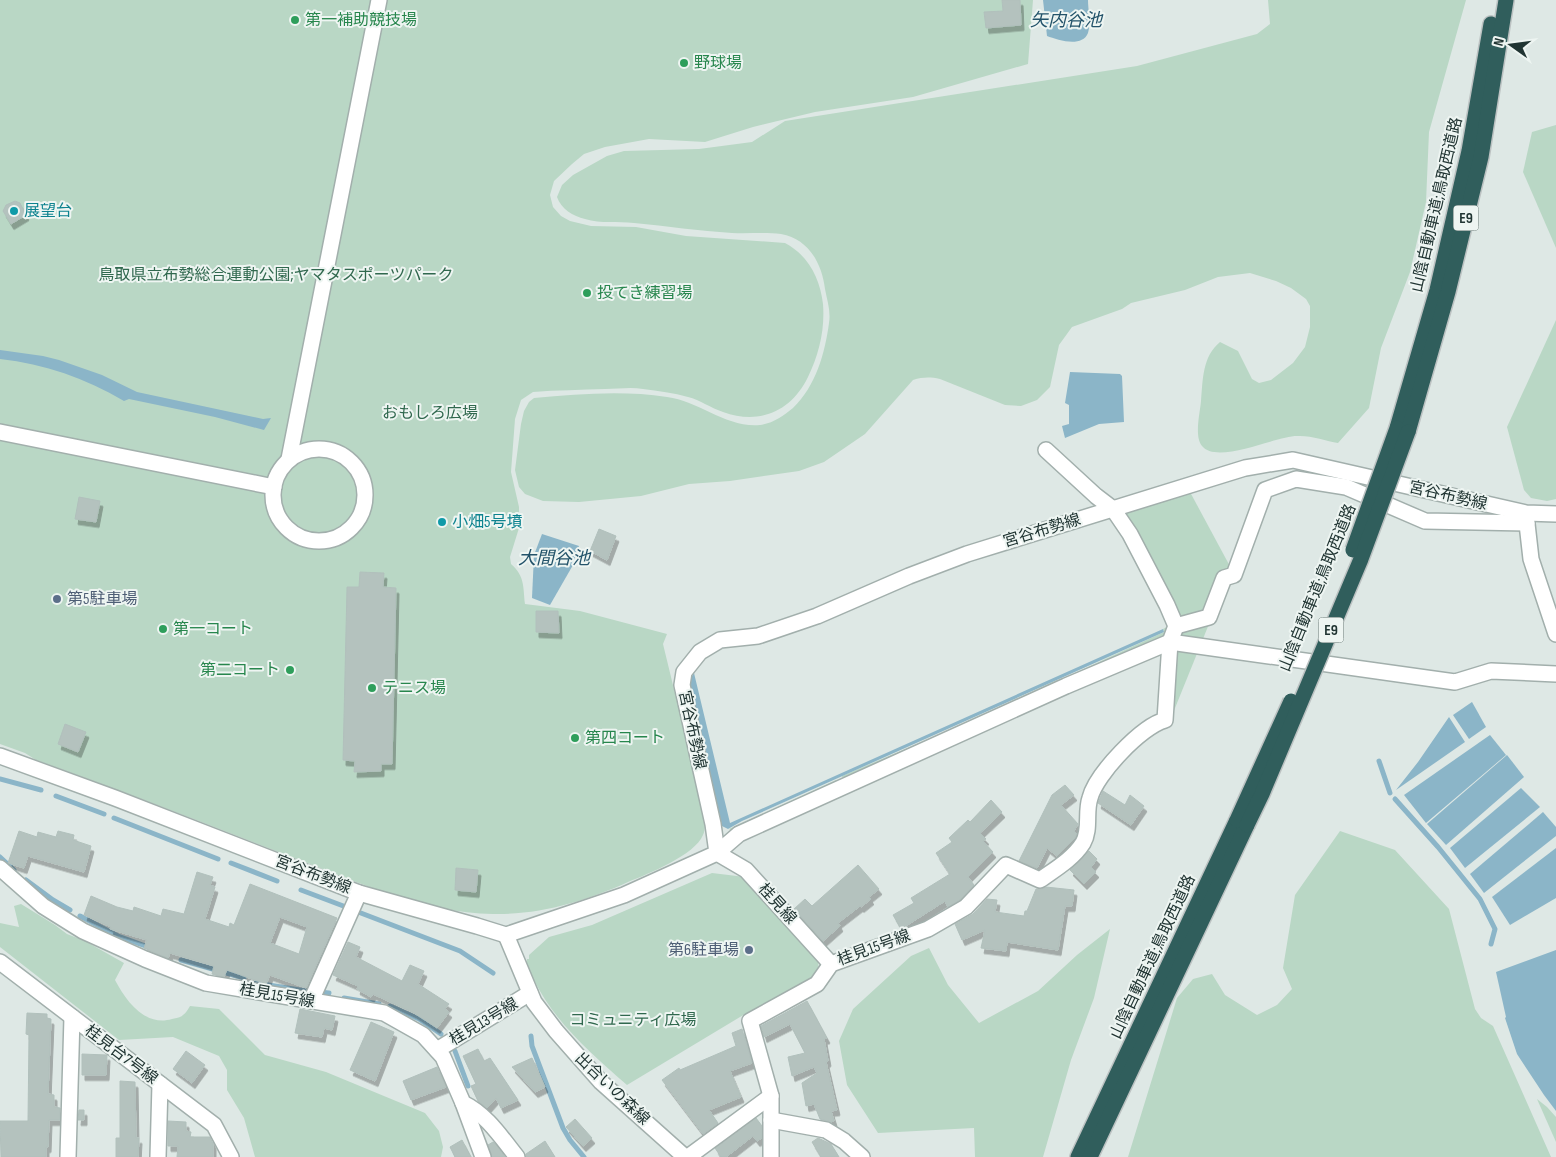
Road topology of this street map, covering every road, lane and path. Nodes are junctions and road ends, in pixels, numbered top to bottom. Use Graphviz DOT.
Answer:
graph roads {
  1 [pos="379,0"];
  2 [pos="1496,0"];
  3 [pos="1506,0"];
  4 [pos="1402,430"];
  5 [pos="0,432"];
  6 [pos="1046,450"];
  7 [pos="290,459"];
  8 [pos="274,487"];
  9 [pos="1113,509"];
  10 [pos="1556,514"];
  11 [pos="1526,518"];
  12 [pos="1176,626"];
  13 [pos="1556,634"];
  14 [pos="1170,642"];
  15 [pos="1556,674"];
  16 [pos="0,756"];
  17 [pos="1242,823"];
  18 [pos="717,853"];
  19 [pos="0,868"];
  20 [pos="359,893"];
  21 [pos="506,935"];
  22 [pos="0,962"];
  23 [pos="831,964"];
  24 [pos="530,993"];
  25 [pos="311,1001"];
  26 [pos="72,1017"];
  27 [pos="437,1050"];
  28 [pos="160,1084"];
  29 [pos="771,1096"];
  30 [pos="463,1102"];
  31 [pos="771,1120"];
  32 [pos="68,1157"];
  33 [pos="158,1157"];
  34 [pos="231,1157"];
  35 [pos="483,1157"];
  36 [pos="517,1157"];
  37 [pos="687,1157"];
  38 [pos="771,1157"];
  39 [pos="862,1157"];
  40 [pos="1078,1157"];
  41 [pos="1090,1157"];
  1 -- 7 [label="street"];
  2 -- 4 [label="highway, 山陰自動車道;鳥取西道路 / E9"];
  3 -- 4 [label="highway, 山陰自動車道;鳥取西道路 / E9"];
  4 -- 17 [label="highway, 山陰自動車道;鳥取西道路 / E9, bridge"];
  5 -- 8 [label="street"];
  6 -- 9 [label="street"];
  7 -- 8 [label="street"];
  7 -- 8 [label="street"];
  9 -- 11 [label="street, 宮谷布勢線"];
  9 -- 12 [label="street"];
  9 -- 18 [label="street, 宮谷布勢線"];
  10 -- 11 [label="street, 宮谷布勢線"];
  11 -- 12 [label="street"];
  11 -- 13 [label="street"];
  12 -- 14 [label="street"];
  14 -- 15 [label="street"];
  14 -- 18 [label="street"];
  14 -- 23 [label="street, 桂見15号線"];
  16 -- 20 [label="street, 宮谷布勢線"];
  17 -- 40 [label="highway, 山陰自動車道;鳥取西道路 / E9"];
  17 -- 41 [label="highway, 山陰自動車道;鳥取西道路 / E9"];
  18 -- 21 [label="street"];
  18 -- 23 [label="street, 桂見線"];
  19 -- 25 [label="street, 桂見15号線"];
  20 -- 21 [label="street, 宮谷布勢線"];
  20 -- 25 [label="street"];
  21 -- 24 [label="street, 出合いの森線"];
  22 -- 26 [label="street, 桂見台7号線"];
  23 -- 29 [label="street, 桂見15号線"];
  24 -- 27 [label="street, 桂見13号線"];
  24 -- 37 [label="street, 出合いの森線"];
  25 -- 27 [label="street, 桂見15号線"];
  26 -- 28 [label="street, 桂見台7号線"];
  26 -- 32 [label="street"];
  27 -- 30 [label="street, 桂見15号線"];
  28 -- 33 [label="street"];
  28 -- 34 [label="street, 桂見台7号線"];
  29 -- 31 [label="street, 桂見15号線"];
  29 -- 37 [label="street"];
  30 -- 35 [label="street"];
  30 -- 36 [label="street, 桂見15号線"];
  31 -- 38 [label="street, 桂見15号線"];
  31 -- 39 [label="street"];
}
